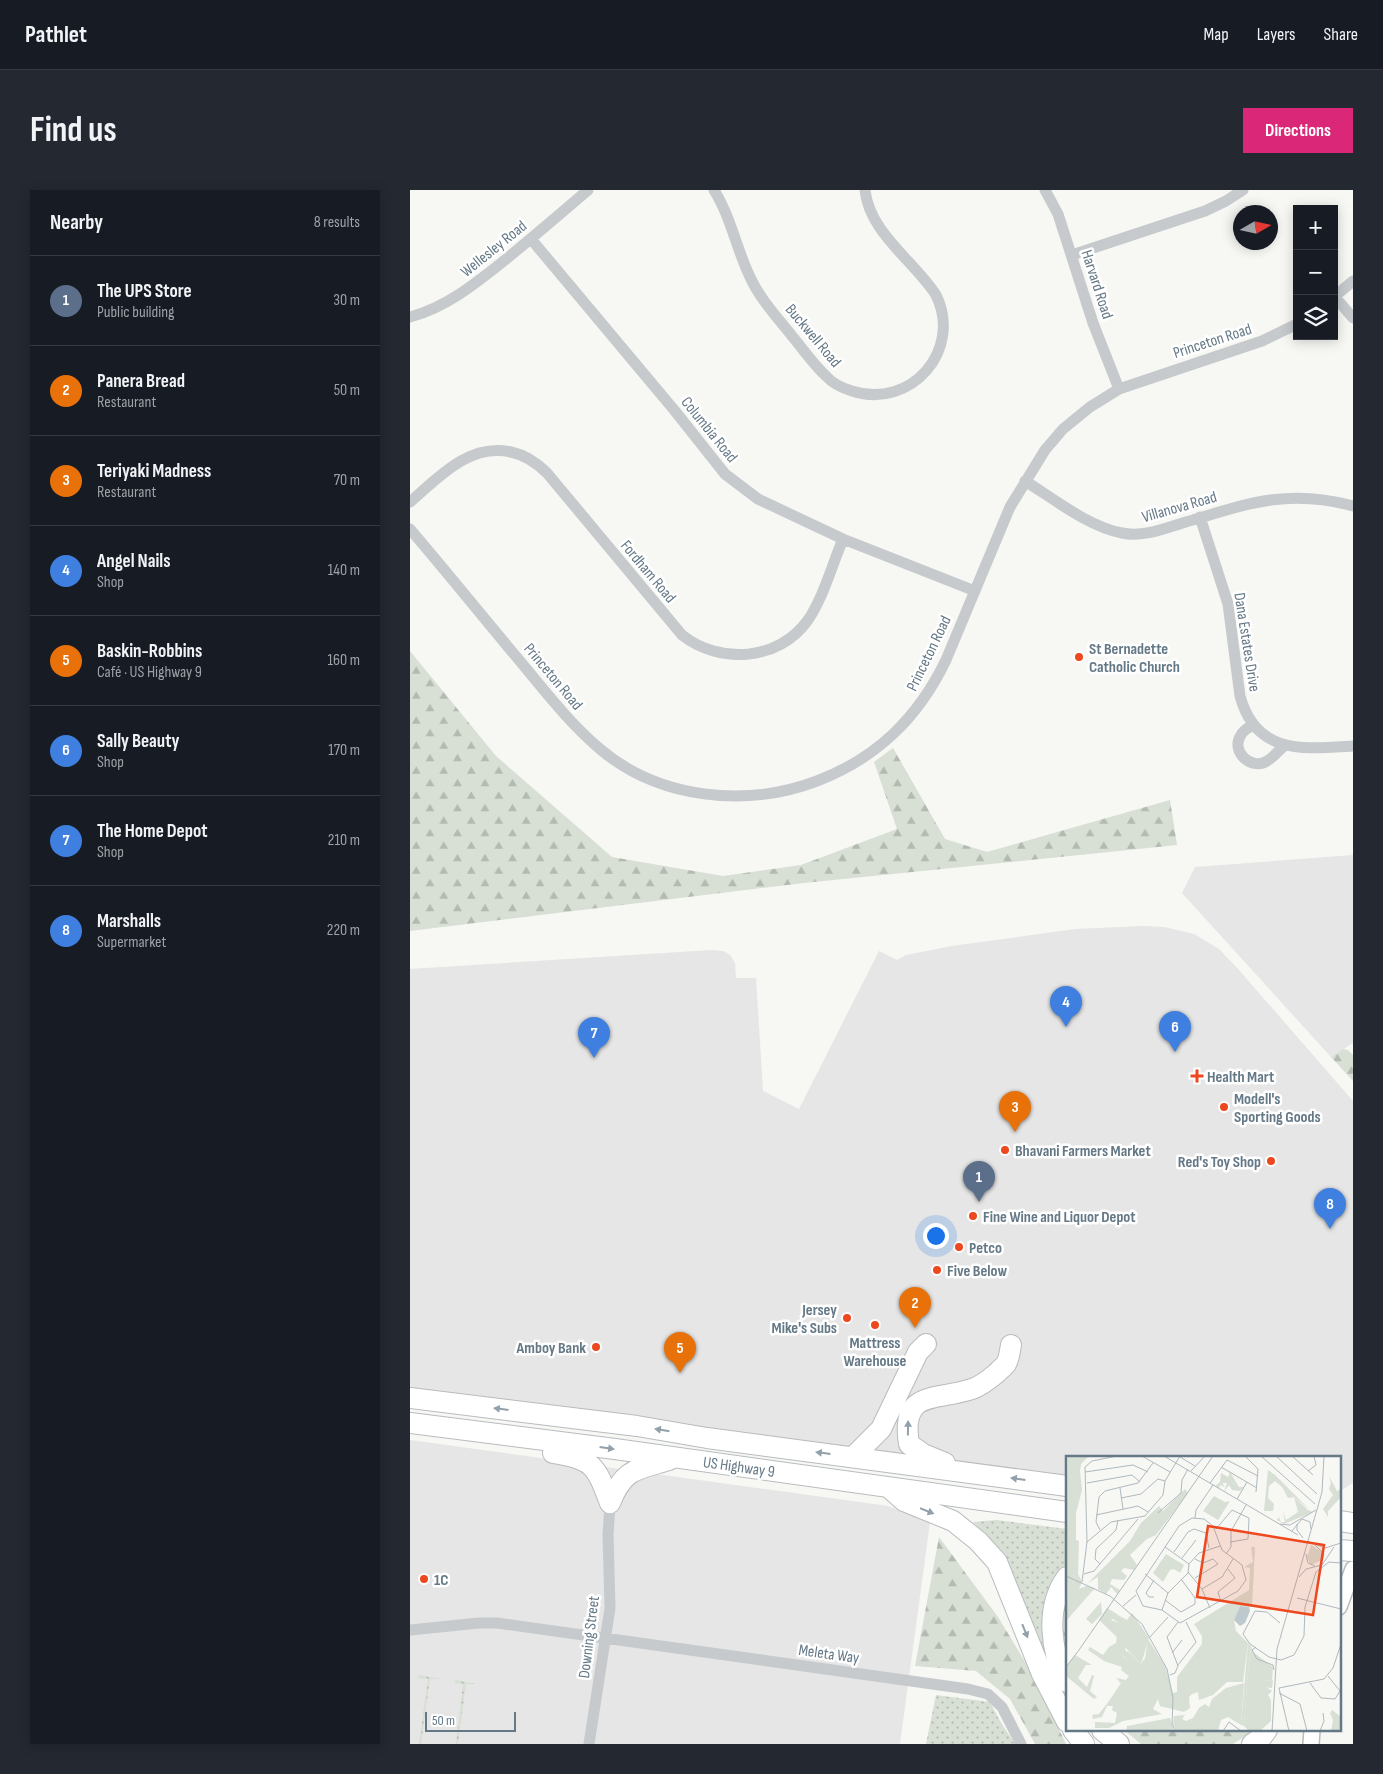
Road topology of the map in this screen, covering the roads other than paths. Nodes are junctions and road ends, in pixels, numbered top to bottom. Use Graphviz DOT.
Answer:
graph roads {
  1 [pos="588,190"];
  2 [pos="714,190"];
  3 [pos="865,190"];
  4 [pos="1045,190"];
  5 [pos="1243,190"];
  6 [pos="530,239"];
  7 [pos="1072,255"];
  8 [pos="1353,281"];
  9 [pos="1337,295"];
  10 [pos="1338,300"];
  11 [pos="410,318"];
  12 [pos="1353,318"];
  13 [pos="1293,326"];
  14 [pos="1119,389"];
  15 [pos="1025,481"];
  16 [pos="410,502"];
  17 [pos="1353,506"];
  18 [pos="1200,517"];
  19 [pos="410,529"];
  20 [pos="843,539"];
  21 [pos="975,591"];
  22 [pos="1253,725"];
  23 [pos="1284,745"];
  24 [pos="1353,746"];
  25 [pos="926,1344"];
  26 [pos="1011,1345"];
  27 [pos="410,1390"];
  28 [pos="410,1398"];
  29 [pos="434,1401"];
  30 [pos="410,1423"];
  31 [pos="454,1428"];
  32 [pos="853,1457"];
  33 [pos="676,1458"];
  34 [pos="970,1473"];
  35 [pos="886,1486"];
  36 [pos="1066,1486"];
  37 [pos="610,1503"];
  38 [pos="1066,1512"];
  39 [pos="1353,1569"];
  40 [pos="1066,1579"];
  41 [pos="1341,1602"];
  42 [pos="410,1630"];
  43 [pos="605,1639"];
  44 [pos="1066,1680"];
  45 [pos="1066,1720"];
  46 [pos="1075,1732"];
  47 [pos="1105,1732"];
  48 [pos="1266,1732"];
  49 [pos="589,1744"];
  50 [pos="1021,1744"];
  51 [pos="1084,1744"];
  52 [pos="1120,1744"];
  53 [pos="1252,1744"];
  1 -- 6 [label="street, Wellesley Road"];
  2 -- 3 [label="street, Buckwell Road"];
  4 -- 7 [label="street, Harvard Road"];
  5 -- 7 [label="street"];
  6 -- 11 [label="street, Wellesley Road"];
  6 -- 20 [label="street, Columbia Road"];
  7 -- 14 [label="street, Harvard Road"];
  8 -- 9 [label="street"];
  10 -- 12 [label="street"];
  13 -- 14 [label="street, Princeton Road"];
  14 -- 15 [label="street, Princeton Road"];
  15 -- 18 [label="street, Villanova Road"];
  15 -- 21 [label="street, Princeton Road"];
  16 -- 20 [label="street, Fordham Road"];
  17 -- 18 [label="street, Villanova Road"];
  18 -- 22 [label="street, Dana Estates Drive"];
  19 -- 21 [label="street, Princeton Road"];
  20 -- 21 [label="street, Columbia Road"];
  22 -- 23 [label="street, Dana Estates Drive"];
  22 -- 23 [label="street"];
  23 -- 24 [label="street, Dana Estates Drive"];
  25 -- 32 [label="highway"];
  34 -- 26 [label="highway, one-way"];
  27 -- 29 [label="highway"];
  28 -- 29 [label="highway, US Highway 9"];
  32 -- 29 [label="highway, US Highway 9, one-way"];
  30 -- 31 [label="highway, US Highway 9"];
  31 -- 33 [label="highway, US Highway 9, one-way"];
  31 -- 37 [label="highway"];
  32 -- 34 [label="highway, US Highway 9"];
  33 -- 35 [label="highway, US Highway 9"];
  33 -- 37 [label="highway"];
  36 -- 34 [label="highway, US Highway 9, one-way"];
  35 -- 38 [label="highway, US Highway 9"];
  35 -- 45 [label="highway, one-way"];
  37 -- 43 [label="street, Downing Street"];
  39 -- 41 [label="street"];
  40 -- 44 [label="highway"];
  42 -- 43 [label="street, Meleta Way"];
  43 -- 49 [label="street, Downing Street"];
  43 -- 50 [label="street, Meleta Way"];
  46 -- 51 [label="highway"];
  47 -- 52 [label="highway"];
  48 -- 53 [label="highway"];
}
